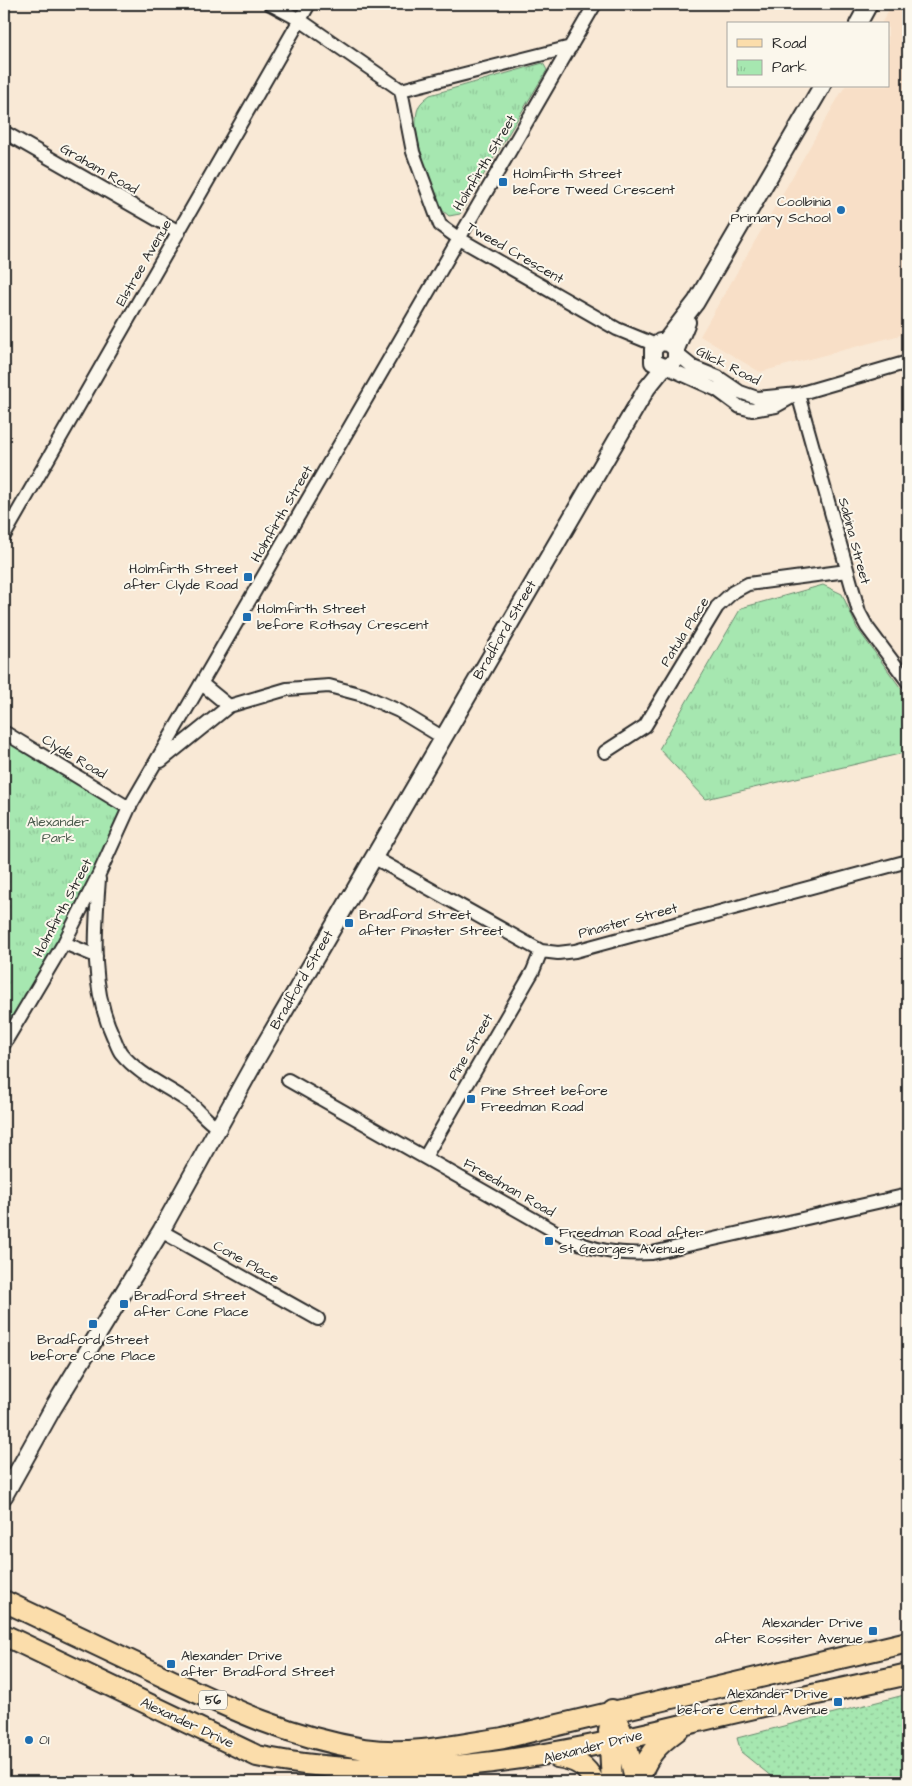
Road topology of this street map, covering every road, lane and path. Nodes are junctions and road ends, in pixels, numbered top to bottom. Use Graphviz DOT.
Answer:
graph roads {
  1 [pos="270,4"];
  2 [pos="309,4"];
  3 [pos="595,4"];
  4 [pos="869,4"];
  5 [pos="300,20"];
  6 [pos="859,22"];
  7 [pos="571,47"];
  8 [pos="821,88"];
  9 [pos="401,90"];
  10 [pos="4,132"];
  11 [pos="179,232"];
  12 [pos="458,238"];
  13 [pos="663,355"];
  14 [pos="908,362"];
  15 [pos="798,394"];
  16 [pos="4,536"];
  17 [pos="848,570"];
  18 [pos="908,682"];
  19 [pos="202,684"];
  20 [pos="229,706"];
  21 [pos="4,732"];
  22 [pos="442,737"];
  23 [pos="605,752"];
  24 [pos="156,765"];
  25 [pos="129,808"];
  26 [pos="373,857"];
  27 [pos="908,861"];
  28 [pos="99,874"];
  29 [pos="64,943"];
  30 [pos="541,951"];
  31 [pos="96,956"];
  32 [pos="4,1044"];
  33 [pos="288,1080"];
  34 [pos="217,1127"];
  35 [pos="424,1157"];
  36 [pos="908,1195"];
  37 [pos="161,1231"];
  38 [pos="318,1318"];
  39 [pos="4,1496"];
  40 [pos="4,1601"];
  41 [pos="4,1635"];
  42 [pos="908,1642"];
  43 [pos="908,1674"];
  44 [pos="611,1710"];
  45 [pos="684,1724"];
  46 [pos="617,1741"];
  47 [pos="557,1756"];
  48 [pos="293,1775"];
  49 [pos="594,1782"];
  50 [pos="612,1782"];
  51 [pos="637,1782"];
  1 -- 5 [label="street"];
  2 -- 5 [label="street, Elstree Avenue"];
  3 -- 7 [label="street, Holmfirth Street"];
  4 -- 6 [label="street"];
  5 -- 9 [label="street"];
  5 -- 11 [label="street, Elstree Avenue"];
  7 -- 9 [label="street"];
  7 -- 12 [label="street, Holmfirth Street"];
  8 -- 13 [label="street, Bradford Street"];
  9 -- 12 [label="street, Tweed Crescent"];
  10 -- 11 [label="street, Graham Road"];
  11 -- 16 [label="street, Elstree Avenue"];
  12 -- 13 [label="street, Tweed Crescent"];
  12 -- 19 [label="street, Holmfirth Street"];
  13 -- 15 [label="street, Glick Road"];
  13 -- 22 [label="street, Bradford Street"];
  14 -- 15 [label="street, Glick Road"];
  15 -- 17 [label="street, Sabina Street"];
  17 -- 18 [label="street, Sabina Street"];
  17 -- 23 [label="street, Patula Place"];
  19 -- 20 [label="street"];
  19 -- 24 [label="street, Holmfirth Street"];
  20 -- 22 [label="street"];
  20 -- 24 [label="street"];
  21 -- 25 [label="street, Clyde Road"];
  22 -- 26 [label="street, Bradford Street"];
  24 -- 25 [label="street, Holmfirth Street"];
  25 -- 28 [label="street, Holmfirth Street"];
  26 -- 30 [label="street, Pinaster Street"];
  26 -- 34 [label="street, Bradford Street"];
  27 -- 30 [label="street, Pinaster Street"];
  28 -- 29 [label="street, Holmfirth Street"];
  28 -- 31 [label="street"];
  29 -- 31 [label="street"];
  29 -- 32 [label="street, Holmfirth Street"];
  30 -- 35 [label="street, Pine Street"];
  31 -- 34 [label="street"];
  33 -- 35 [label="street, Freedman Road"];
  34 -- 37 [label="street, Bradford Street"];
  35 -- 36 [label="street, Freedman Road"];
  37 -- 38 [label="street, Cone Place"];
  37 -- 39 [label="street, Bradford Street"];
  40 -- 44 [label="main road, 56"];
  41 -- 48 [label="main road, Alexander Drive / 56"];
  42 -- 44 [label="main road, 56"];
  43 -- 45 [label="main road, Alexander Drive / 56"];
  44 -- 46 [label="main road"];
  45 -- 46 [label="main road, Alexander Drive / 56"];
  45 -- 51 [label="main road"];
  46 -- 47 [label="main road, Alexander Drive / 56"];
  46 -- 50 [label="main road"];
  46 -- 51 [label="main road"];
  47 -- 48 [label="main road, Alexander Drive / 56"];
  47 -- 49 [label="main road"];
}
